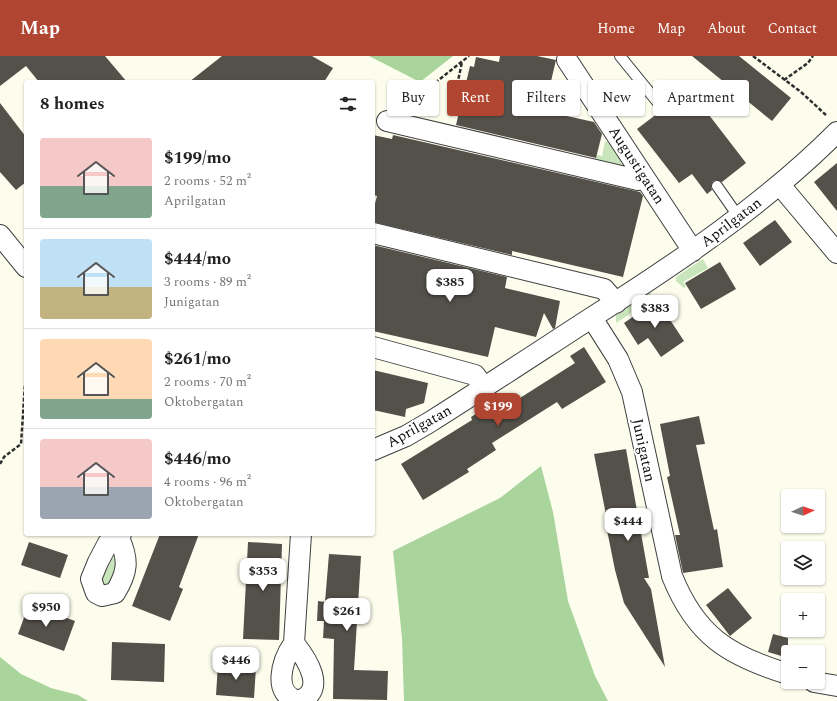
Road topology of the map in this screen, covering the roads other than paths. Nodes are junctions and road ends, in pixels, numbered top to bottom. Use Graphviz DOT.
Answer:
graph roads {
  1 [pos="620,56"];
  2 [pos="567,60"];
  3 [pos="639,80"];
  4 [pos="645,88"];
  5 [pos="588,91"];
  6 [pos="653,97"];
  7 [pos="605,116"];
  8 [pos="387,121"];
  9 [pos="832,124"];
  10 [pos="643,177"];
  11 [pos="780,185"];
  12 [pos="717,186"];
  13 [pos="738,216"];
  14 [pos="375,232"];
  15 [pos="0,235"];
  16 [pos="693,251"];
  17 [pos="837,253"];
  18 [pos="24,265"];
  19 [pos="616,302"];
  20 [pos="592,318"];
  21 [pos="375,349"];
  22 [pos="484,388"];
  23 [pos="375,449"];
  24 [pos="301,536"];
  25 [pos="294,644"];
  26 [pos="781,672"];
  27 [pos="825,684"];
  28 [pos="837,686"];
  1 -- 3 [label="lane"];
  2 -- 5 [label="street, Augustigatan"];
  4 -- 6 [label="lane"];
  7 -- 10 [label="street, Augustigatan"];
  8 -- 10 [label="street"];
  9 -- 11 [label="street, Aprilgatan"];
  10 -- 16 [label="street, Augustigatan"];
  11 -- 13 [label="street, Aprilgatan"];
  11 -- 17 [label="street"];
  12 -- 13 [label="lane"];
  13 -- 16 [label="street, Aprilgatan"];
  14 -- 19 [label="street"];
  15 -- 18 [label="street"];
  16 -- 19 [label="street, Aprilgatan"];
  19 -- 20 [label="street, Aprilgatan"];
  20 -- 22 [label="street, Aprilgatan"];
  20 -- 26 [label="street, Junigatan"];
  21 -- 22 [label="street"];
  22 -- 23 [label="street, Aprilgatan"];
  24 -- 25 [label="street"];
  27 -- 28 [label="street"];
}
